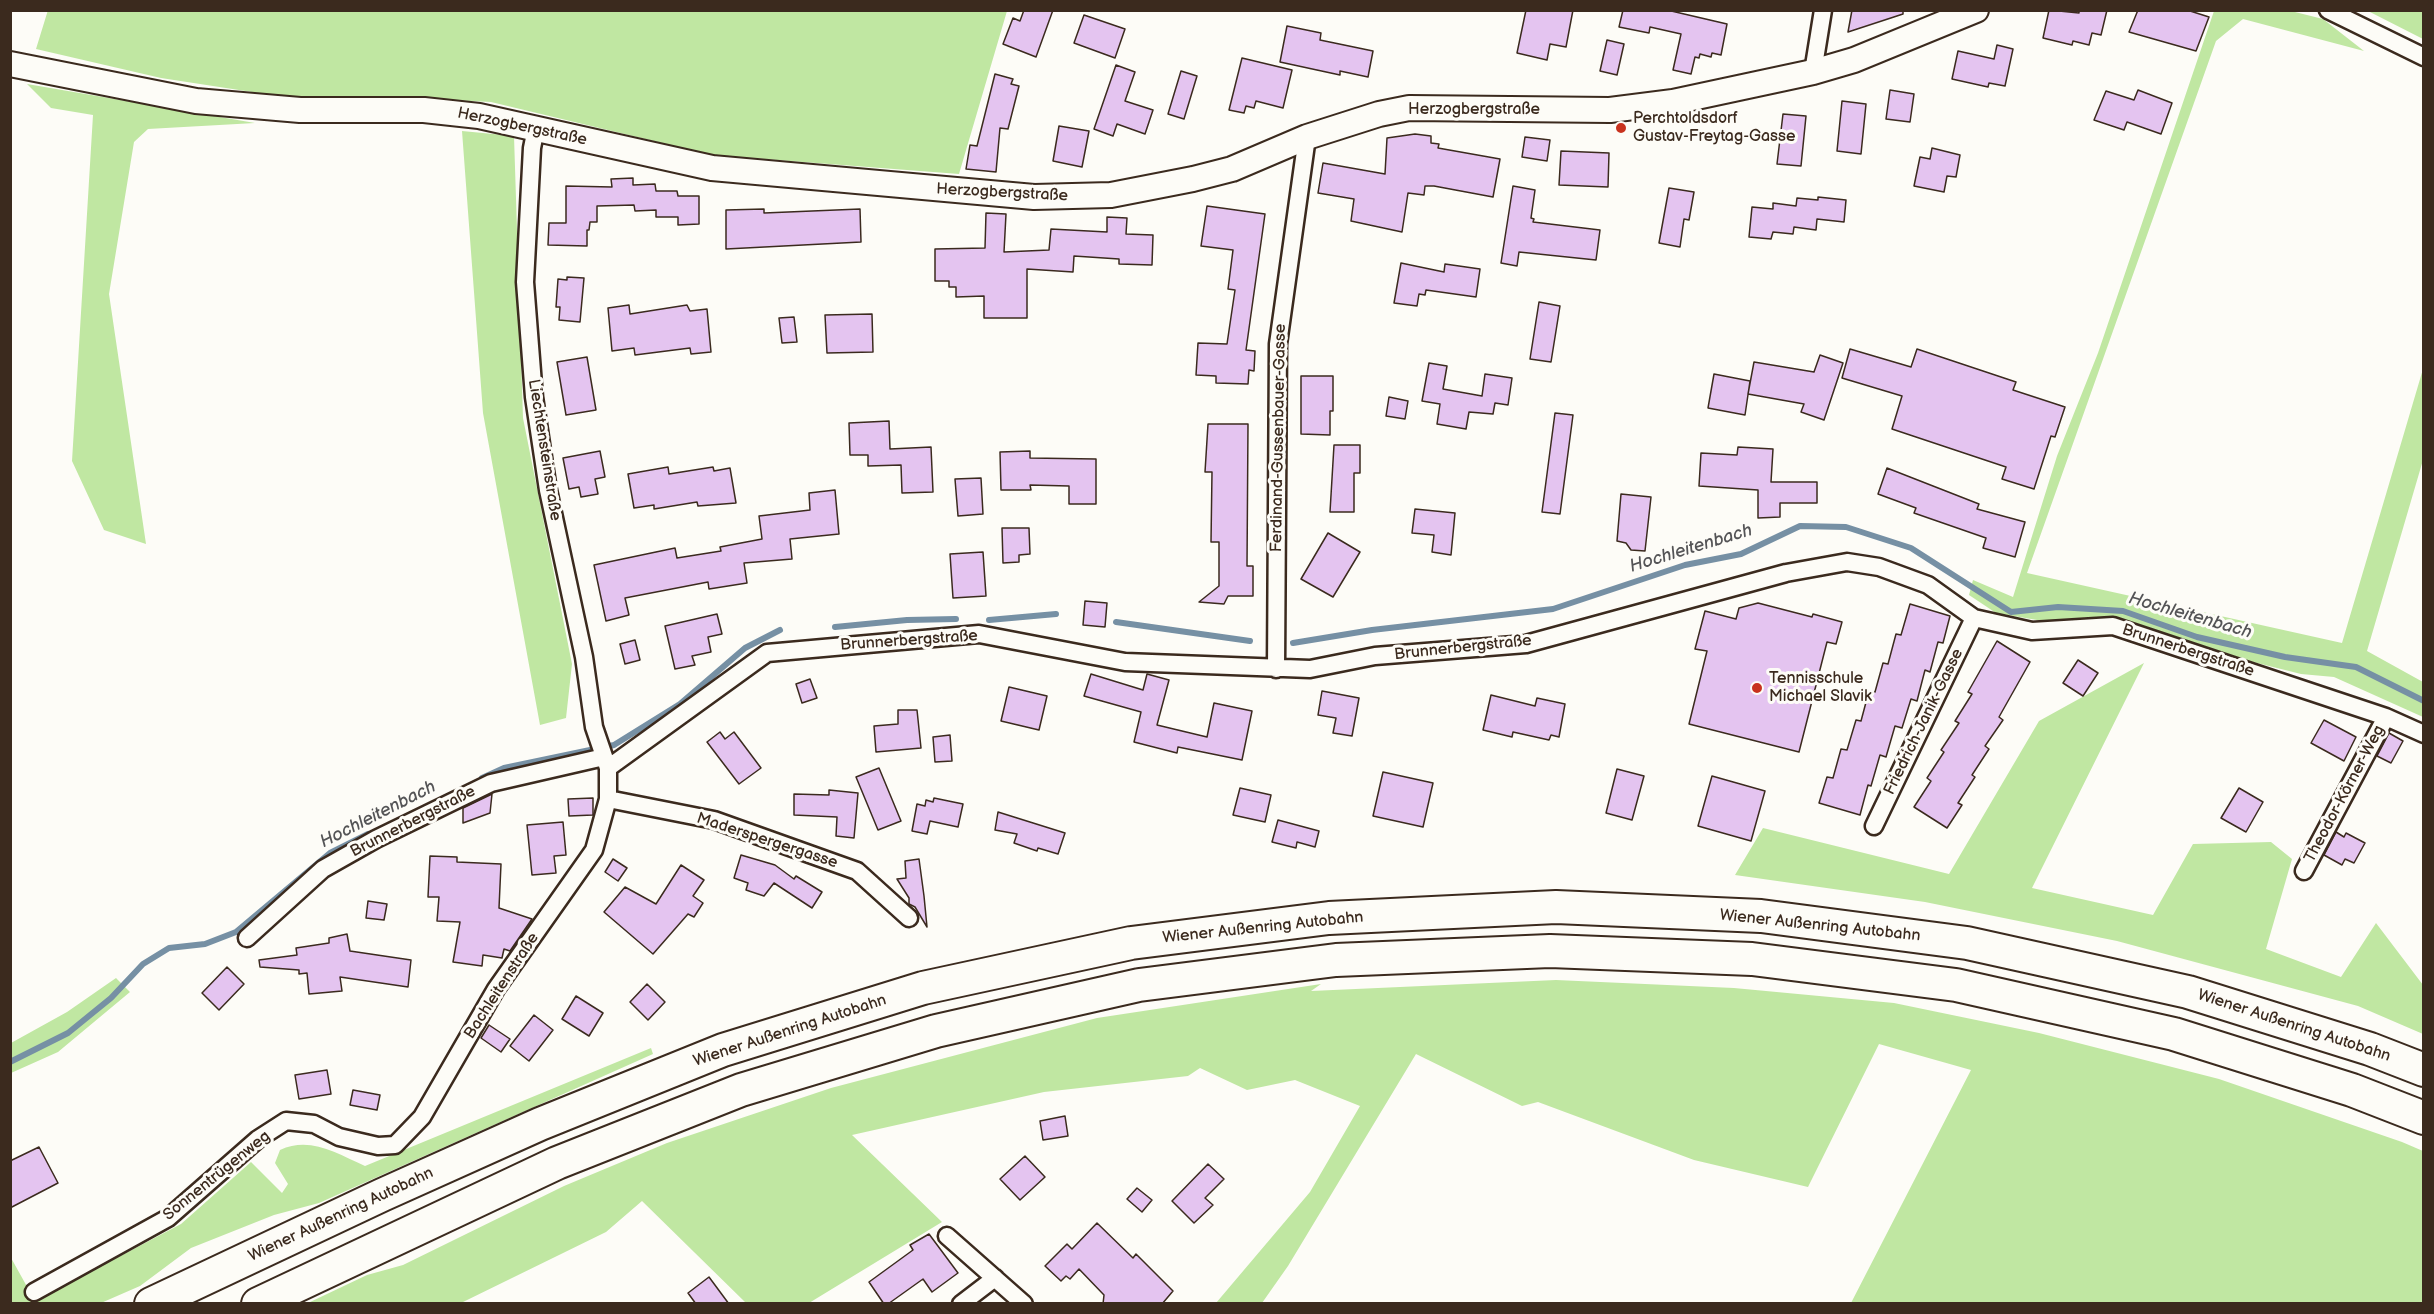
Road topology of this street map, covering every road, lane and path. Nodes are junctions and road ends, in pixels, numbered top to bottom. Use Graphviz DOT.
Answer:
graph roads {
  1 [pos="1823,10"];
  2 [pos="1976,10"];
  3 [pos="2328,10"];
  4 [pos="2424,57"];
  5 [pos="10,64"];
  6 [pos="1813,72"];
  7 [pos="536,128"];
  8 [pos="1308,137"];
  9 [pos="1974,618"];
  10 [pos="1276,669"];
  11 [pos="2386,717"];
  12 [pos="2424,734"];
  13 [pos="605,759"];
  14 [pos="608,799"];
  15 [pos="1874,826"];
  16 [pos="2304,871"];
  17 [pos="909,918"];
  18 [pos="247,938"];
  19 [pos="2424,1070"];
  20 [pos="2424,1118"];
  21 [pos="339,1137"];
  22 [pos="947,1236"];
  23 [pos="995,1278"];
  24 [pos="34,1292"];
  25 [pos="151,1304"];
  26 [pos="258,1304"];
  27 [pos="961,1304"];
  28 [pos="1024,1304"];
  1 -- 6 [label="street"];
  2 -- 6 [label="main road, Herzogbergstraße"];
  3 -- 4 [label="street"];
  5 -- 7 [label="main road, Herzogbergstraße"];
  6 -- 8 [label="main road, Herzogbergstraße"];
  7 -- 8 [label="main road, Herzogbergstraße"];
  7 -- 13 [label="street, Liechtensteinstraße"];
  8 -- 10 [label="street, Ferdinand-Gussenbauer-Gasse"];
  9 -- 10 [label="street, Brunnerbergstraße"];
  9 -- 11 [label="street, Brunnerbergstraße"];
  9 -- 15 [label="street, Friedrich-Janik-Gasse"];
  10 -- 13 [label="street, Brunnerbergstraße"];
  11 -- 12 [label="street, Brunnerbergstraße"];
  11 -- 16 [label="street, Theodor-Körner-Weg"];
  13 -- 14 [label="street, Bachleitenstraße"];
  13 -- 18 [label="street, Brunnerbergstraße"];
  14 -- 17 [label="street, Maderspergergasse"];
  14 -- 21 [label="street, Bachleitenstraße"];
  19 -- 25 [label="highway, Wiener Außenring Autobahn"];
  20 -- 26 [label="highway"];
  21 -- 24 [label="street, Sonnentrügenweg"];
  22 -- 23 [label="street"];
  23 -- 27 [label="street"];
  23 -- 28 [label="street"];
}
